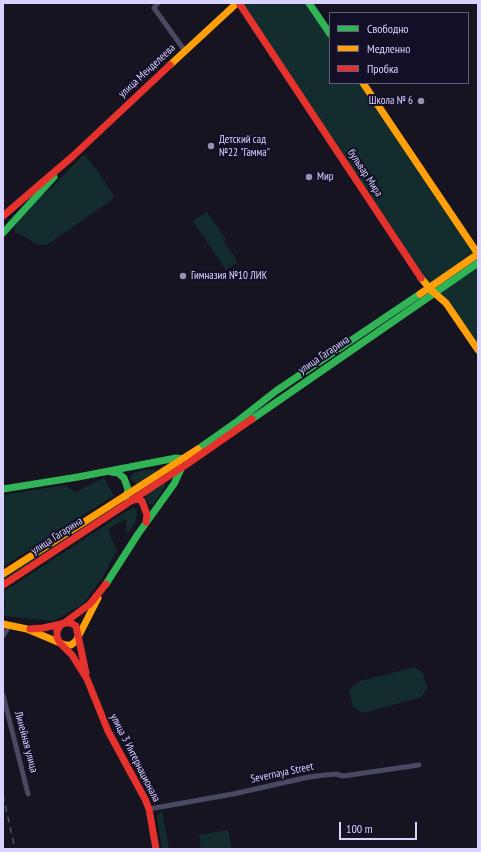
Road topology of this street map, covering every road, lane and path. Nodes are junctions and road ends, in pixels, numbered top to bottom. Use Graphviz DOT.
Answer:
graph roads {
  1 [pos="158,3"];
  2 [pos="238,3"];
  3 [pos="309,3"];
  4 [pos="329,33"];
  5 [pos="185,51"];
  6 [pos="364,84"];
  7 [pos="72,156"];
  8 [pos="3,216"];
  9 [pos="3,232"];
  10 [pos="478,254"];
  11 [pos="478,263"];
  12 [pos="428,287"];
  13 [pos="434,293"];
  14 [pos="478,350"];
  15 [pos="183,463"];
  16 [pos="109,472"];
  17 [pos="3,489"];
  18 [pos="127,499"];
  19 [pos="146,522"];
  20 [pos="3,574"];
  21 [pos="3,585"];
  22 [pos="105,585"];
  23 [pos="66,623"];
  24 [pos="6,625"];
  25 [pos="27,629"];
  26 [pos="3,636"];
  27 [pos="79,636"];
  28 [pos="60,643"];
  29 [pos="87,679"];
  30 [pos="3,695"];
  31 [pos="419,765"];
  32 [pos="28,794"];
  33 [pos="149,809"];
  34 [pos="156,849"];
  1 -- 5 [label="street"];
  2 -- 5 [label="main road, улица Менделеева"];
  2 -- 12 [label="main road, бульвар Мира"];
  3 -- 4 [label="main road"];
  5 -- 7 [label="main road, улица Менделеева"];
  6 -- 10 [label="main road"];
  7 -- 8 [label="main road, улица Менделеева"];
  7 -- 9 [label="main road, улица Менделеева"];
  10 -- 12 [label="main road, улица Гагарина"];
  11 -- 13 [label="main road, улица Гагарина"];
  12 -- 13 [label="main road, бульвар Мира"];
  12 -- 15 [label="main road, улица Гагарина"];
  13 -- 14 [label="main road, бульвар Мира"];
  13 -- 15 [label="main road, улица Гагарина"];
  15 -- 16 [label="main road"];
  15 -- 18 [label="main road, улица Гагарина"];
  15 -- 19 [label="main road, улица Гагарина"];
  16 -- 17 [label="main road"];
  16 -- 18 [label="main road"];
  18 -- 19 [label="main road"];
  18 -- 20 [label="main road, улица Гагарина"];
  18 -- 21 [label="main road, улица Гагарина"];
  19 -- 22 [label="main road, улица Гагарина"];
  22 -- 23 [label="main road, улица Гагарина"];
  22 -- 27 [label="main road, улица Гагарина"];
  23 -- 25 [label="main road"];
  23 -- 27 [label="main road"];
  23 -- 28 [label="main road"];
  24 -- 25 [label="main road"];
  24 -- 26 [label="street"];
  25 -- 28 [label="main road"];
  27 -- 28 [label="main road"];
  27 -- 29 [label="main road, улица 3 Интернационала"];
  28 -- 29 [label="main road, улица 3 Интернационала"];
  29 -- 33 [label="main road, улица 3 Интернационала"];
  30 -- 32 [label="street, Линейная улица"];
  31 -- 33 [label="street, Severnaya Street"];
  33 -- 34 [label="main road, улица 3 Интернационала"];
}
